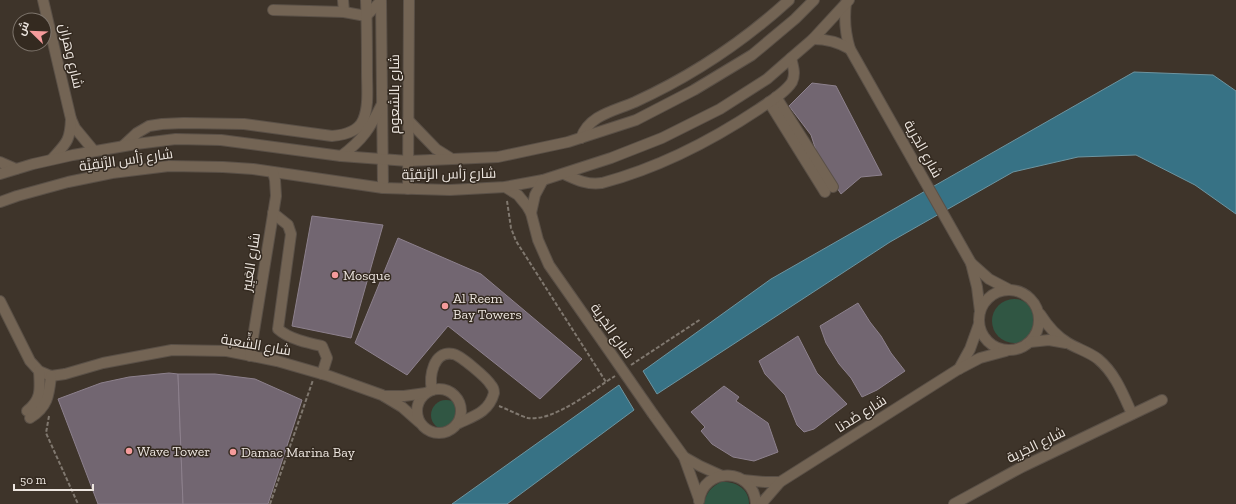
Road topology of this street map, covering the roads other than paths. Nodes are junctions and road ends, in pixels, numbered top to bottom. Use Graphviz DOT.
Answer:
graph roads {
  1 [pos="43,0"];
  2 [pos="343,0"];
  3 [pos="366,0"];
  4 [pos="409,0"];
  5 [pos="789,0"];
  6 [pos="814,0"];
  7 [pos="381,1"];
  8 [pos="848,2"];
  9 [pos="272,10"];
  10 [pos="344,12"];
  11 [pos="366,16"];
  12 [pos="813,39"];
  13 [pos="850,49"];
  14 [pos="791,58"];
  15 [pos="773,99"];
  16 [pos="383,102"];
  17 [pos="71,119"];
  18 [pos="408,120"];
  19 [pos="581,138"];
  20 [pos="123,146"];
  21 [pos="94,151"];
  22 [pos="341,156"];
  23 [pos="52,159"];
  24 [pos="452,159"];
  25 [pos="384,160"];
  26 [pos="408,161"];
  27 [pos="0,162"];
  28 [pos="16,169"];
  29 [pos="273,172"];
  30 [pos="0,174"];
  31 [pos="564,174"];
  32 [pos="544,180"];
  33 [pos="505,187"];
  34 [pos="383,188"];
  35 [pos="408,189"];
  36 [pos="829,190"];
  37 [pos="0,202"];
  38 [pos="273,213"];
  39 [pos="531,213"];
  40 [pos="971,263"];
  41 [pos="1010,290"];
  42 [pos="2,308"];
  43 [pos="980,311"];
  44 [pos="1039,314"];
  45 [pos="979,322"];
  46 [pos="1030,342"];
  47 [pos="1068,343"];
  48 [pos="1006,351"];
  49 [pos="250,356"];
  50 [pos="957,370"];
  51 [pos="39,371"];
  52 [pos="319,373"];
  53 [pos="52,376"];
  54 [pos="429,392"];
  55 [pos="382,396"];
  56 [pos="1162,400"];
  57 [pos="1132,414"];
  58 [pos="420,422"];
  59 [pos="459,423"];
  60 [pos="684,457"];
  61 [pos="722,476"];
  62 [pos="743,480"];
  63 [pos="780,482"];
  64 [pos="699,502"];
  65 [pos="756,504"];
  66 [pos="761,504"];
  67 [pos="954,504"];
  1 -- 17 [label="street, شارع وهران"];
  2 -- 10 [label="street"];
  3 -- 11 [label="street"];
  4 -- 18 [label="street, شارع بالشعوم"];
  5 -- 19 [label="street"];
  6 -- 19 [label="street, شارع رَأس الرَّنقِيَّة"];
  7 -- 11 [label="street"];
  7 -- 16 [label="street, شارع بالشعوم"];
  8 -- 12 [label="street, شارع رَأس الرَّنقِيَّة"];
  8 -- 13 [label="street, شارع الجَرية"];
  9 -- 10 [label="street"];
  10 -- 11 [label="street"];
  11 -- 20 [label="street"];
  12 -- 13 [label="street"];
  12 -- 14 [label="street, شارع رَأس الرَّنقِيَّة"];
  13 -- 40 [label="street, شارع الجَرية"];
  14 -- 15 [label="street"];
  14 -- 31 [label="street, شارع رَأس الرَّنقِيَّة"];
  15 -- 31 [label="street"];
  15 -- 36 [label="street"];
  16 -- 22 [label="street"];
  16 -- 25 [label="street, شارع بالشعوم"];
  17 -- 21 [label="street, شارع وهران"];
  17 -- 23 [label="street, شارع وهران"];
  18 -- 24 [label="street"];
  18 -- 26 [label="street, شارع بالشعوم"];
  19 -- 24 [label="street, شارع رَأس الرَّنقِيَّة"];
  20 -- 21 [label="street, شارع رَأس الرَّنقِيَّة"];
  20 -- 22 [label="street, شارع رَأس الرَّنقِيَّة"];
  21 -- 23 [label="street, شارع رَأس الرَّنقِيَّة"];
  22 -- 25 [label="street, شارع رَأس الرَّنقِيَّة"];
  23 -- 28 [label="street, شارع رَأس الرَّنقِيَّة"];
  24 -- 26 [label="street, شارع رَأس الرَّنقِيَّة"];
  25 -- 26 [label="street, شارع رَأس الرَّنقِيَّة"];
  25 -- 34 [label="street, شارع بالشعوم"];
  26 -- 35 [label="street, شارع بالشعوم"];
  27 -- 28 [label="street"];
  28 -- 30 [label="street, شارع رَأس الرَّنقِيَّة"];
  29 -- 34 [label="street, شارع رَأس الرَّنقِيَّة"];
  29 -- 37 [label="street, شارع رَأس الرَّنقِيَّة"];
  29 -- 38 [label="street, شارع العَبِير"];
  31 -- 32 [label="street, شارع رَأس الرَّنقِيَّة"];
  32 -- 33 [label="street, شارع رَأس الرَّنقِيَّة"];
  32 -- 39 [label="street, شارع الجَرية"];
  33 -- 35 [label="street, شارع رَأس الرَّنقِيَّة"];
  33 -- 39 [label="street, شارع الجَرية"];
  34 -- 35 [label="street, شارع رَأس الرَّنقِيَّة"];
  38 -- 49 [label="street, شارع العَبِير"];
  38 -- 52 [label="street"];
  39 -- 60 [label="street, شارع الجَرية, bridge"];
  40 -- 41 [label="street, شارع الجَرية"];
  40 -- 43 [label="street, شارع الجَرية"];
  41 -- 43 [label="street"];
  41 -- 44 [label="street"];
  42 -- 51 [label="street"];
  43 -- 45 [label="street"];
  44 -- 46 [label="street"];
  44 -- 47 [label="street"];
  45 -- 48 [label="street"];
  45 -- 50 [label="street, شارع ضَدنا"];
  46 -- 47 [label="street"];
  46 -- 48 [label="street"];
  47 -- 57 [label="street"];
  48 -- 50 [label="street, شارع ضَدنا"];
  49 -- 52 [label="street, شارع الشِّعبة"];
  49 -- 53 [label="street, شارع الشِّعبة"];
  50 -- 63 [label="street, شارع ضَدنا"];
  51 -- 53 [label="street"];
  51 -- 53 [label="street"];
  52 -- 55 [label="street, شارع الشِّعبة"];
  54 -- 55 [label="street, شارع الشِّعبة"];
  54 -- 58 [label="street"];
  54 -- 59 [label="street"];
  54 -- 59 [label="street"];
  55 -- 58 [label="street, شارع الشِّعبة"];
  56 -- 57 [label="street, شارع الجَرية"];
  57 -- 67 [label="street, شارع الجَرية"];
  58 -- 59 [label="street"];
  60 -- 61 [label="street, شارع الجَرية"];
  60 -- 64 [label="street, شارع الجَرية"];
  61 -- 62 [label="street, شارع الجَرية"];
  61 -- 64 [label="street"];
  62 -- 63 [label="street"];
  62 -- 65 [label="street"];
  63 -- 66 [label="street, شارع ضَدنا"];
}
